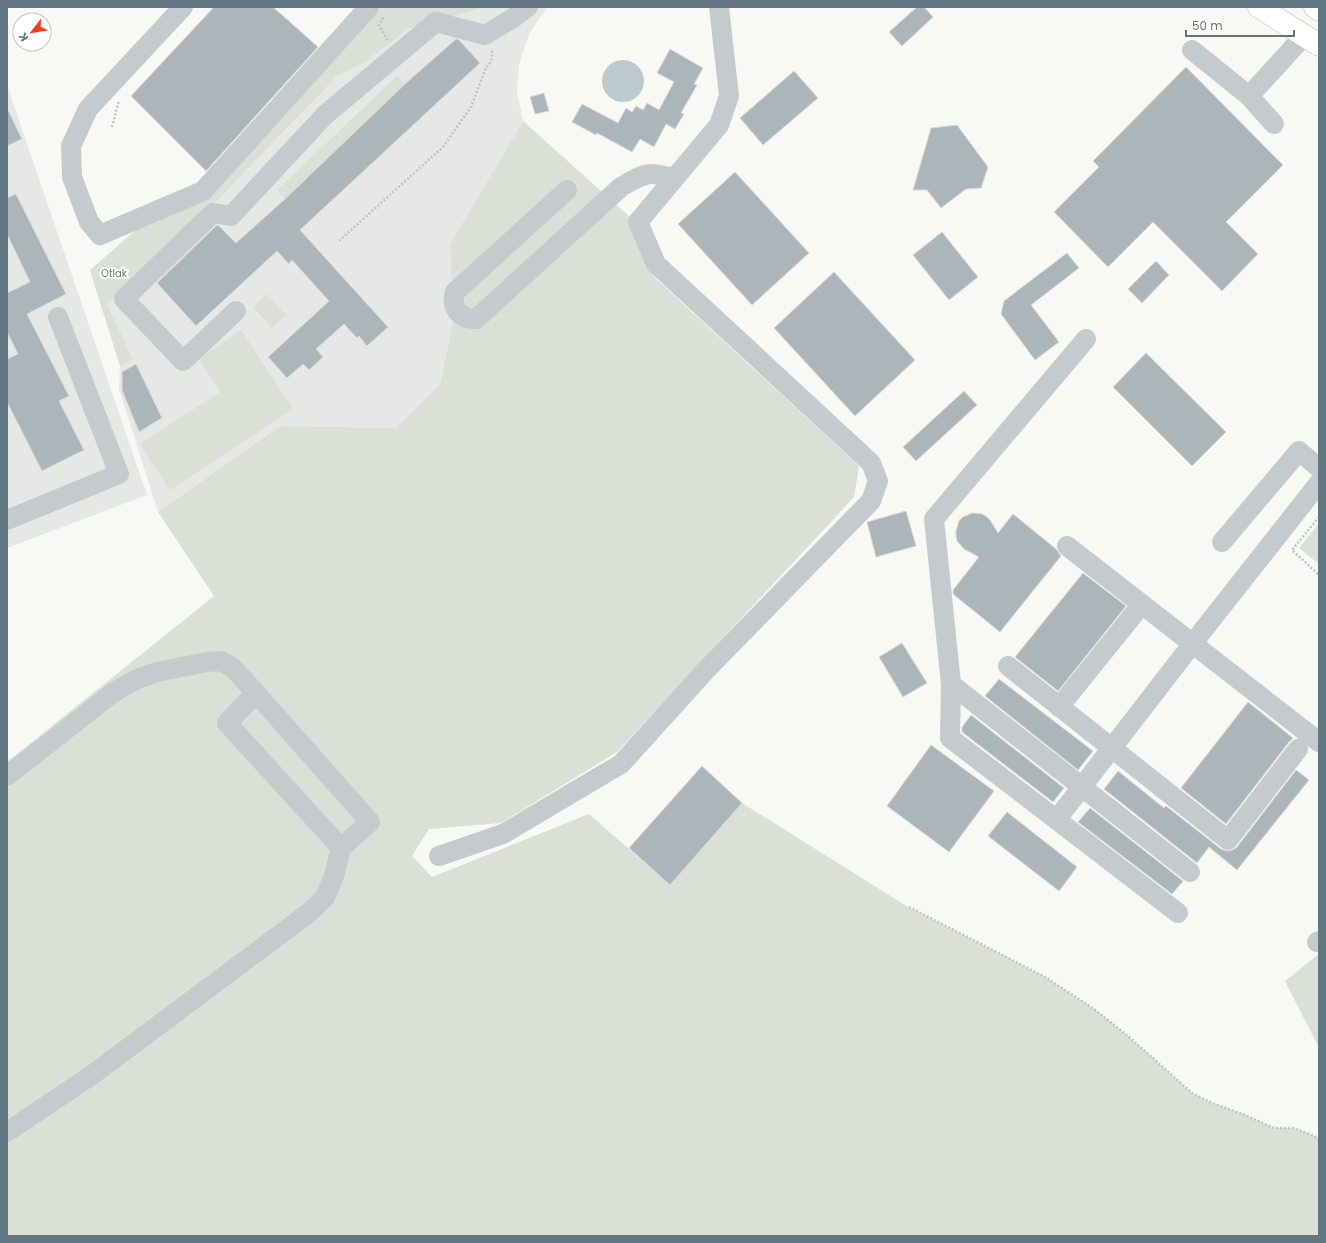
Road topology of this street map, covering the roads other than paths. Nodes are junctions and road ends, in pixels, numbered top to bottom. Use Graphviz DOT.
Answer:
graph roads {
  1 [pos="183,7"];
  2 [pos="528,7"];
  3 [pos="718,7"];
  4 [pos="1259,7"];
  5 [pos="1315,7"];
  6 [pos="374,10"];
  7 [pos="1319,10"];
  8 [pos="1311,40"];
  9 [pos="1192,50"];
  10 [pos="1249,96"];
  11 [pos="1274,124"];
  12 [pos="675,178"];
  13 [pos="567,190"];
  14 [pos="236,311"];
  15 [pos="58,317"];
  16 [pos="1086,339"];
  17 [pos="1319,468"];
  18 [pos="1319,483"];
  19 [pos="7,520"];
  20 [pos="1222,542"];
  21 [pos="1067,546"];
  22 [pos="1142,604"];
  23 [pos="1193,643"];
  24 [pos="1008,666"];
  25 [pos="951,684"];
  26 [pos="256,692"];
  27 [pos="1060,707"];
  28 [pos="1319,742"];
  29 [pos="1112,748"];
  30 [pos="1298,750"];
  31 [pos="7,776"];
  32 [pos="1081,788"];
  33 [pos="1057,819"];
  34 [pos="341,848"];
  35 [pos="439,856"];
  36 [pos="1190,872"];
  37 [pos="1178,913"];
  38 [pos="7,1132"];
  1 -- 6 [label="street"];
  2 -- 14 [label="street"];
  3 -- 12 [label="street"];
  4 -- 8 [label="main road"];
  5 -- 7 [label="main road"];
  8 -- 10 [label="street"];
  9 -- 10 [label="street"];
  10 -- 11 [label="street"];
  12 -- 13 [label="street"];
  12 -- 35 [label="street"];
  15 -- 19 [label="street"];
  16 -- 25 [label="street"];
  17 -- 20 [label="street"];
  18 -- 23 [label="street"];
  21 -- 22 [label="street"];
  22 -- 23 [label="street"];
  22 -- 27 [label="street"];
  23 -- 28 [label="street"];
  23 -- 29 [label="street"];
  24 -- 27 [label="street"];
  25 -- 32 [label="street"];
  25 -- 33 [label="street"];
  26 -- 31 [label="street"];
  26 -- 34 [label="street"];
  26 -- 34 [label="street"];
  27 -- 29 [label="street"];
  29 -- 30 [label="street"];
  29 -- 32 [label="street"];
  32 -- 33 [label="street"];
  32 -- 36 [label="street"];
  33 -- 37 [label="street"];
  34 -- 38 [label="street"];
}
